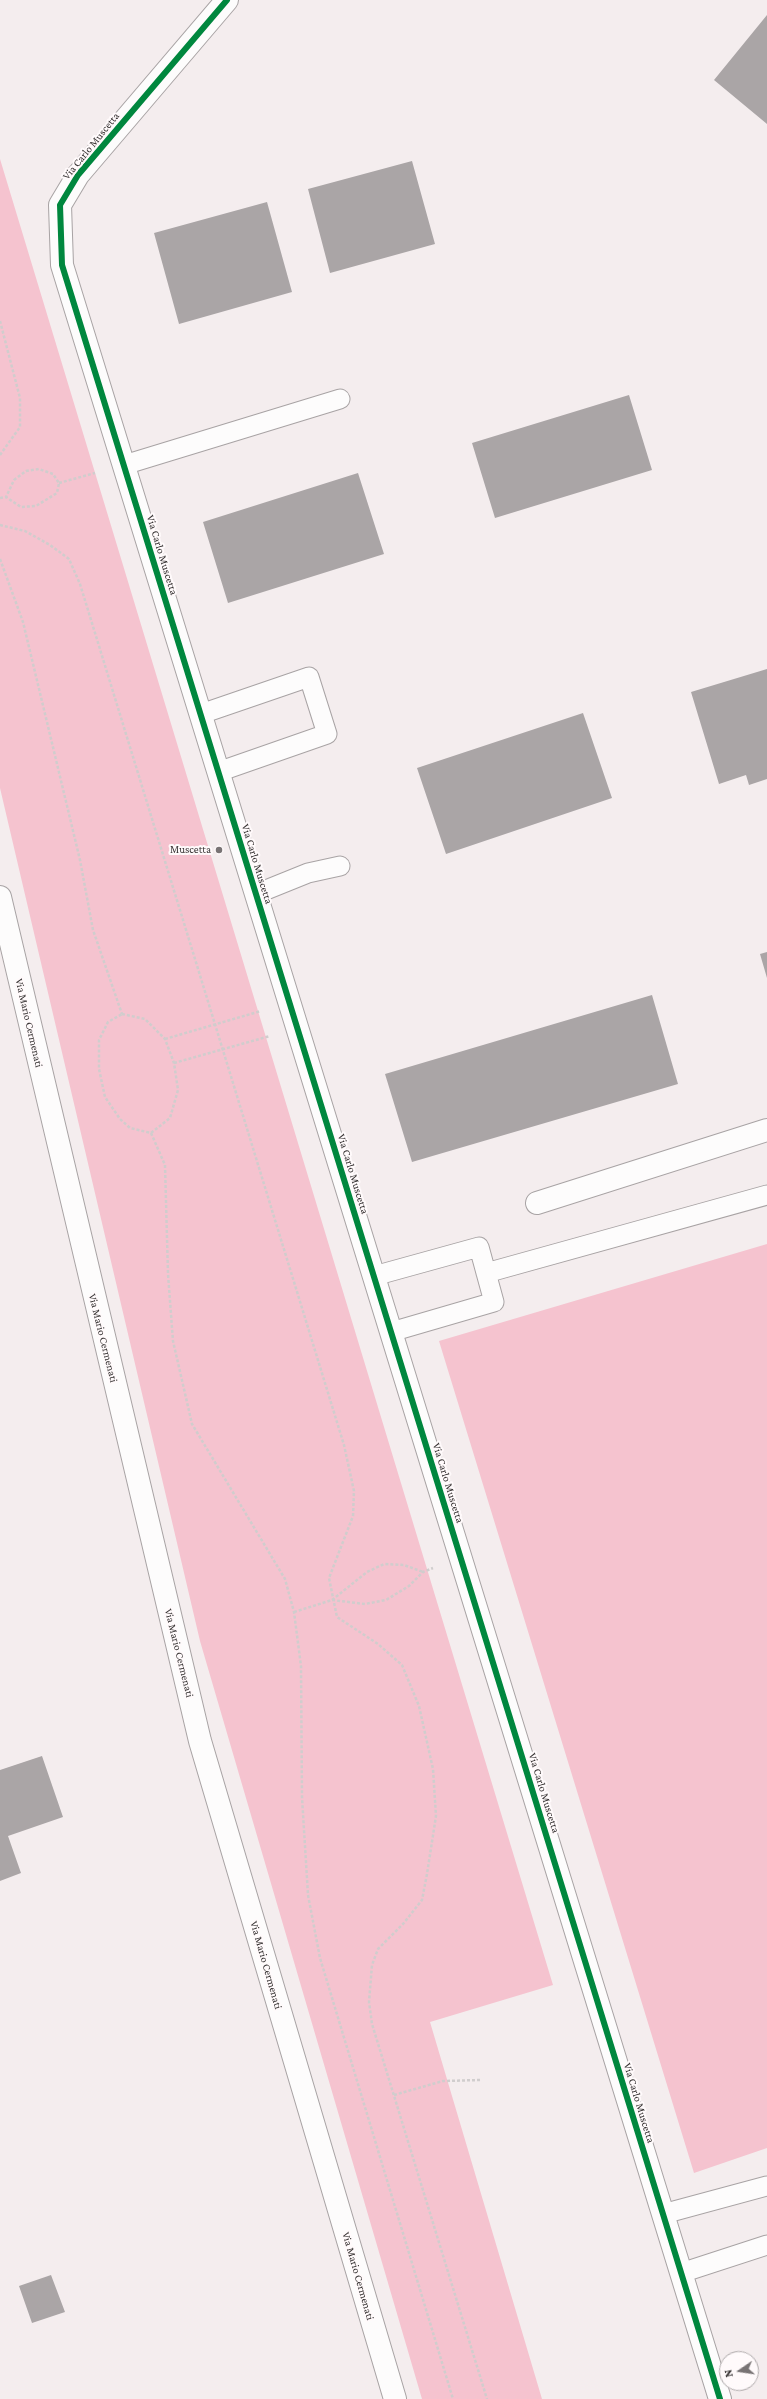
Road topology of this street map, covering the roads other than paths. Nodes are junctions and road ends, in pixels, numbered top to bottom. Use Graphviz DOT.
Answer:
graph roads {
  1 [pos="227,0"];
  2 [pos="340,399"];
  3 [pos="124,465"];
  4 [pos="201,714"];
  5 [pos="218,772"];
  6 [pos="340,866"];
  7 [pos="256,894"];
  8 [pos="0,897"];
  9 [pos="767,1130"];
  10 [pos="767,1195"];
  11 [pos="537,1203"];
  12 [pos="486,1273"];
  13 [pos="374,1276"];
  14 [pos="391,1332"];
  15 [pos="767,2186"];
  16 [pos="662,2214"];
  17 [pos="767,2245"];
  18 [pos="681,2273"];
  19 [pos="395,2399"];
  20 [pos="720,2399"];
  1 -- 3 [label="street, Via Carlo Muscetta"];
  2 -- 3 [label="lane"];
  3 -- 4 [label="street, Via Carlo Muscetta"];
  4 -- 5 [label="street, Via Carlo Muscetta"];
  4 -- 5 [label="lane"];
  5 -- 7 [label="street, Via Carlo Muscetta"];
  6 -- 7 [label="lane"];
  7 -- 13 [label="street, Via Carlo Muscetta"];
  8 -- 19 [label="street, Via Mario Cermenati"];
  9 -- 11 [label="street"];
  10 -- 12 [label="lane"];
  12 -- 13 [label="lane"];
  12 -- 14 [label="lane"];
  13 -- 14 [label="street, Via Carlo Muscetta"];
  14 -- 16 [label="street, Via Carlo Muscetta"];
  15 -- 16 [label="lane"];
  16 -- 18 [label="street, Via Carlo Muscetta"];
  17 -- 18 [label="lane"];
  18 -- 20 [label="street, Via Carlo Muscetta"];
}
